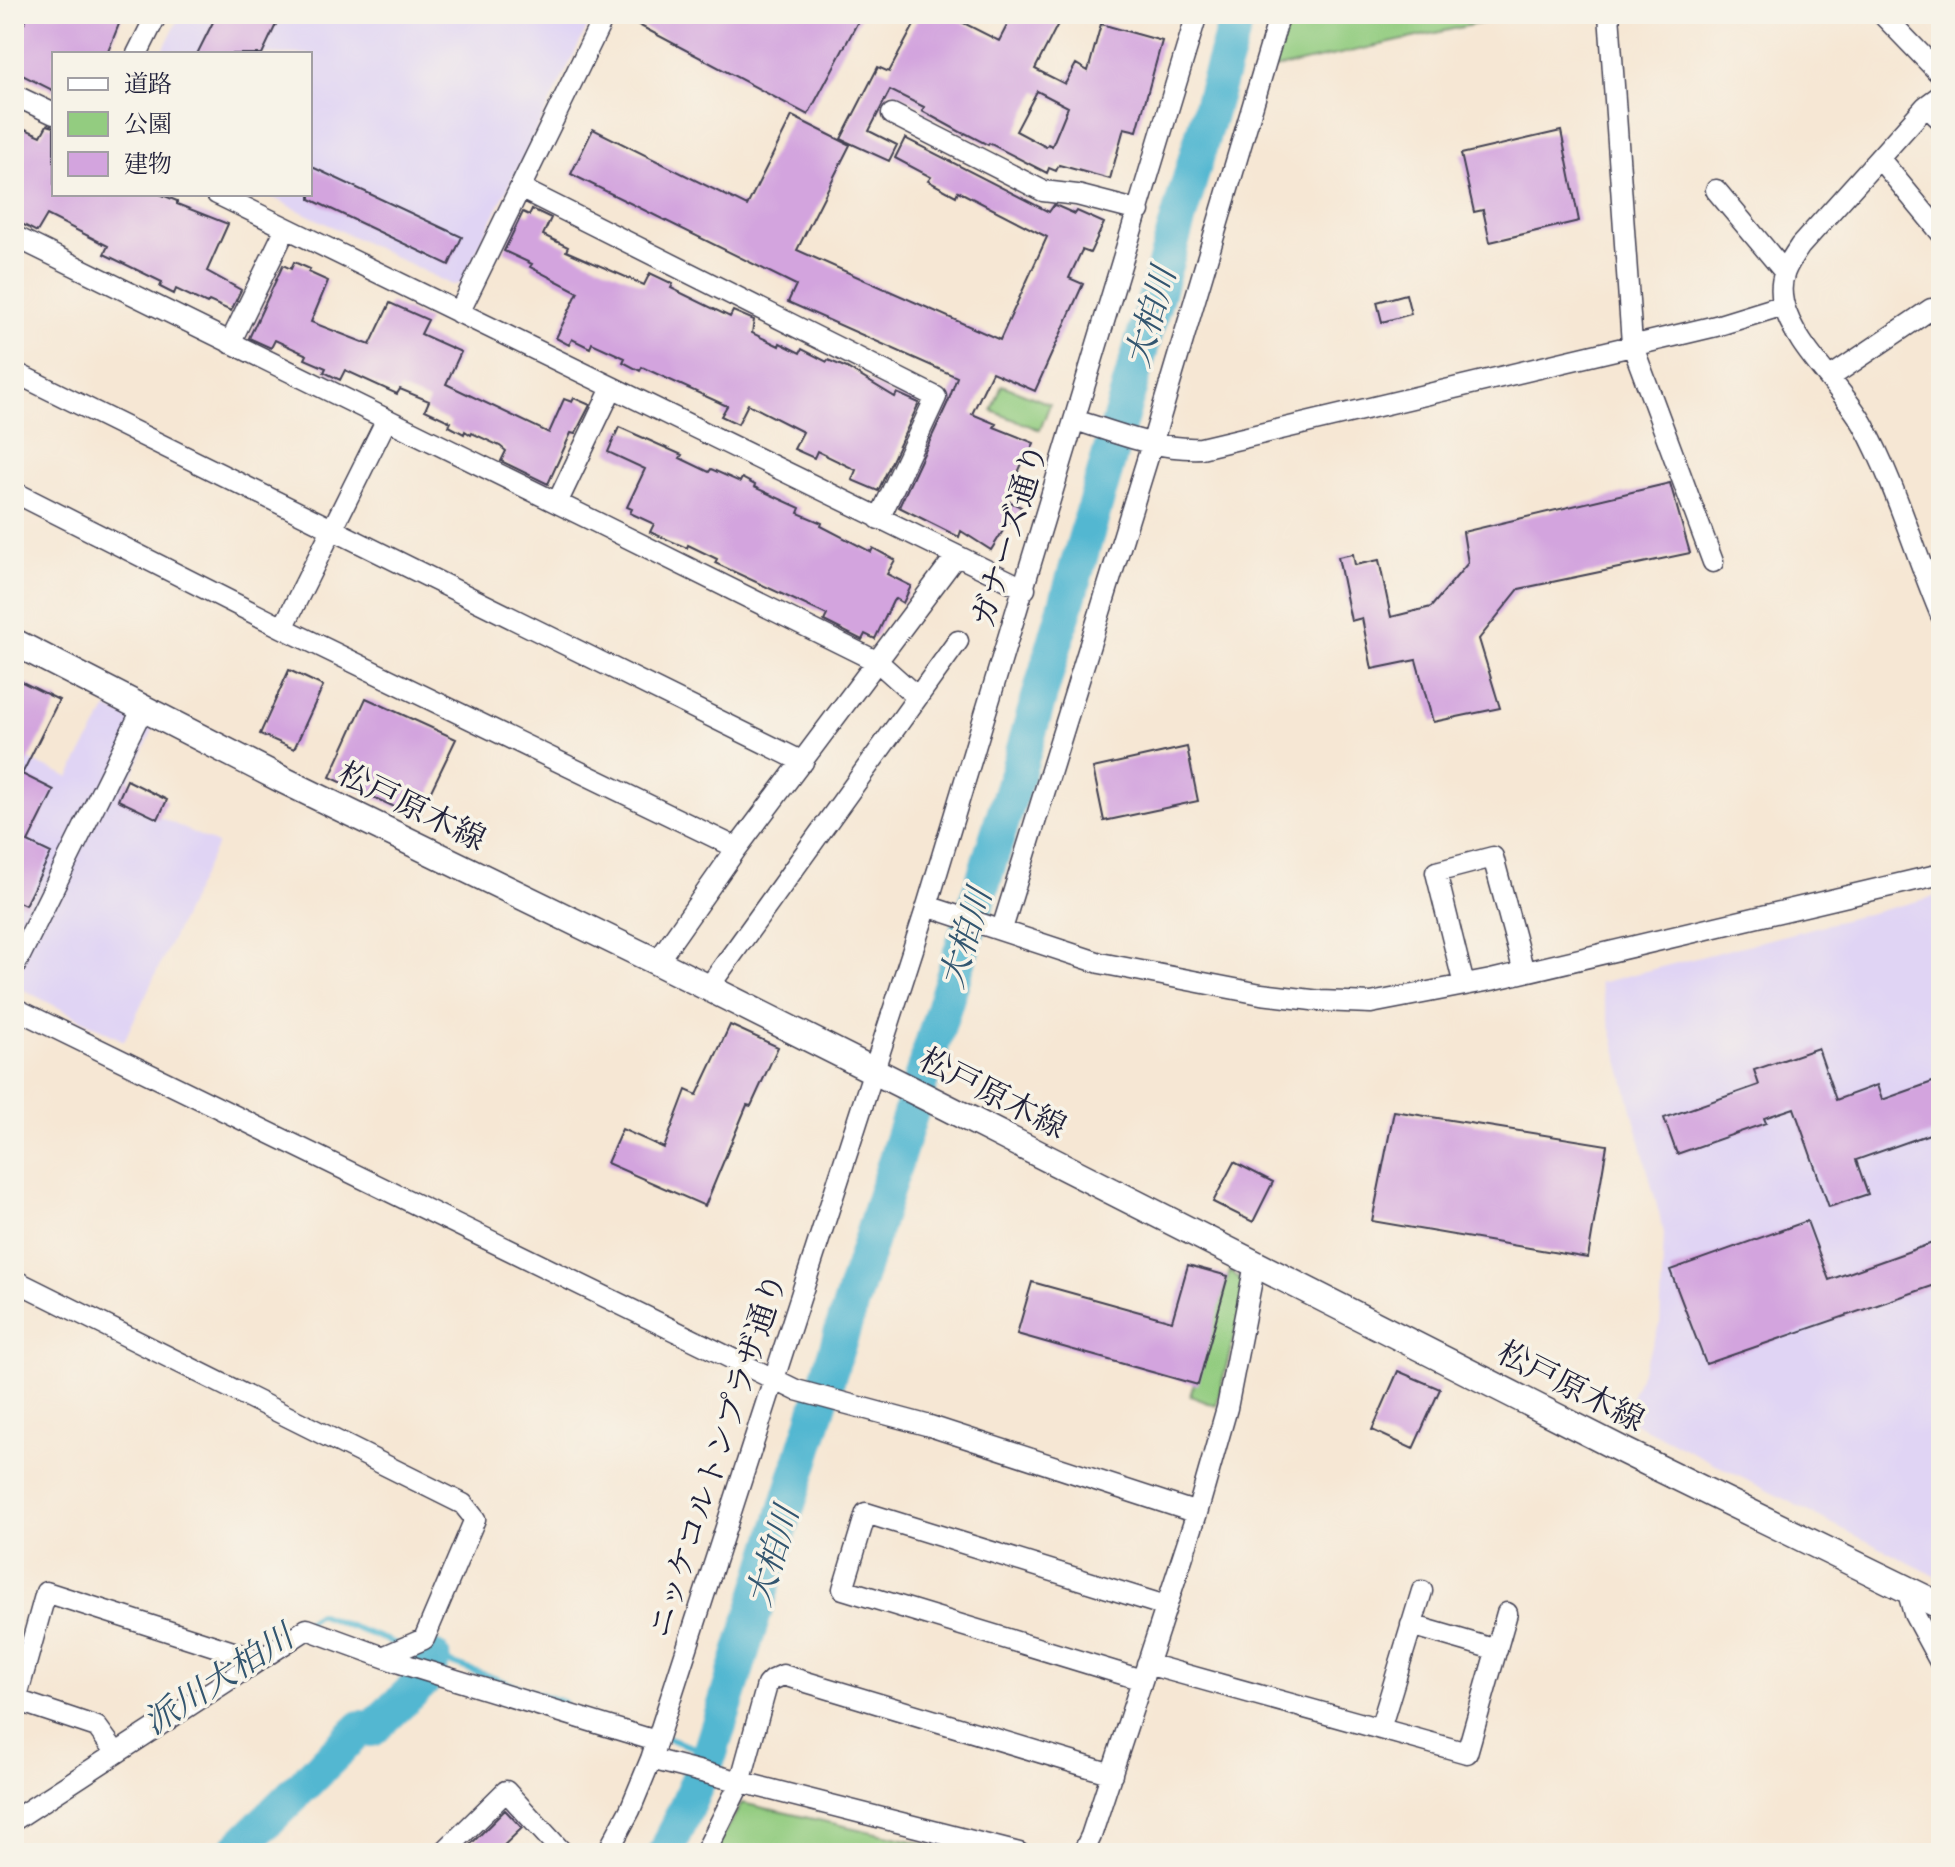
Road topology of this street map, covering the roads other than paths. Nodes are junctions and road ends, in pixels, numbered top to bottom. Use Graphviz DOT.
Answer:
graph roads {
  1 [pos="157,14"];
  2 [pos="605,14"];
  3 [pos="1197,14"];
  4 [pos="1280,14"];
  5 [pos="1609,14"];
  6 [pos="1882,14"];
  7 [pos="138,52"];
  8 [pos="1941,75"];
  9 [pos="14,95"];
  10 [pos="1936,107"];
  11 [pos="52,113"];
  12 [pos="891,116"];
  13 [pos="1879,158"];
  14 [pos="520,188"];
  15 [pos="1716,190"];
  16 [pos="221,196"];
  17 [pos="1139,211"];
  18 [pos="286,228"];
  19 [pos="1941,233"];
  20 [pos="15,239"];
  21 [pos="1783,270"];
  22 [pos="1784,305"];
  23 [pos="1941,312"];
  24 [pos="459,313"];
  25 [pos="230,343"];
  26 [pos="1632,344"];
  27 [pos="14,372"];
  28 [pos="1829,378"];
  29 [pos="612,388"];
  30 [pos="1075,420"];
  31 [pos="386,421"];
  32 [pos="1152,444"];
  33 [pos="14,492"];
  34 [pos="558,501"];
  35 [pos="879,519"];
  36 [pos="332,530"];
  37 [pos="956,556"];
  38 [pos="1713,562"];
  39 [pos="1025,589"];
  40 [pos="1939,607"];
  41 [pos="283,628"];
  42 [pos="958,641"];
  43 [pos="14,642"];
  44 [pos="878,662"];
  45 [pos="917,697"];
  46 [pos="143,708"];
  47 [pos="803,762"];
  48 [pos="737,848"];
  49 [pos="1941,874"];
  50 [pos="927,906"];
  51 [pos="1002,929"];
  52 [pos="657,962"];
  53 [pos="14,968"];
  54 [pos="1524,972"];
  55 [pos="1464,985"];
  56 [pos="708,988"];
  57 [pos="14,1008"];
  58 [pos="883,1076"];
  59 [pos="1255,1264"];
  60 [pos="14,1280"];
  61 [pos="773,1380"];
  62 [pos="1197,1513"];
  63 [pos="1907,1589"];
  64 [pos="1422,1591"];
  65 [pos="1166,1606"];
  66 [pos="1941,1606"];
  67 [pos="1507,1613"];
  68 [pos="1411,1625"];
  69 [pos="1497,1650"];
  70 [pos="385,1656"];
  71 [pos="258,1660"];
  72 [pos="1941,1664"];
  73 [pos="1145,1672"];
  74 [pos="1380,1729"];
  75 [pos="653,1750"];
  76 [pos="116,1753"];
  77 [pos="1112,1774"];
  78 [pos="734,1781"];
  79 [pos="14,1820"];
  80 [pos="443,1853"];
  81 [pos="563,1853"];
  82 [pos="607,1853"];
  83 [pos="705,1853"];
  84 [pos="1019,1853"];
  85 [pos="1083,1853"];
  1 -- 7 [label="street"];
  2 -- 14 [label="street"];
  3 -- 17 [label="street, ガナーズ通り"];
  4 -- 32 [label="street"];
  5 -- 26 [label="street"];
  6 -- 8 [label="street"];
  9 -- 11 [label="street"];
  10 -- 13 [label="street"];
  12 -- 17 [label="street"];
  13 -- 19 [label="street"];
  13 -- 21 [label="street"];
  14 -- 24 [label="street"];
  14 -- 35 [label="street"];
  15 -- 21 [label="street"];
  16 -- 18 [label="street"];
  17 -- 30 [label="street, ガナーズ通り"];
  18 -- 24 [label="street"];
  18 -- 25 [label="street"];
  20 -- 25 [label="street"];
  21 -- 22 [label="street"];
  22 -- 26 [label="street"];
  22 -- 28 [label="street"];
  23 -- 28 [label="street"];
  24 -- 29 [label="street"];
  25 -- 31 [label="street"];
  26 -- 32 [label="street"];
  26 -- 38 [label="street"];
  27 -- 36 [label="street"];
  28 -- 40 [label="street"];
  29 -- 34 [label="street"];
  29 -- 35 [label="street"];
  30 -- 32 [label="street"];
  30 -- 39 [label="street, ガナーズ通り"];
  31 -- 34 [label="street"];
  31 -- 36 [label="street"];
  32 -- 51 [label="street"];
  33 -- 41 [label="street"];
  34 -- 44 [label="street"];
  35 -- 37 [label="street"];
  36 -- 41 [label="street"];
  36 -- 47 [label="street"];
  37 -- 39 [label="street"];
  37 -- 44 [label="street"];
  39 -- 50 [label="street, ガナーズ通り"];
  41 -- 48 [label="street"];
  42 -- 45 [label="street"];
  43 -- 46 [label="main road, 松戸原木線"];
  44 -- 45 [label="street"];
  44 -- 47 [label="street"];
  45 -- 56 [label="street"];
  46 -- 52 [label="main road, 松戸原木線"];
  46 -- 53 [label="street"];
  47 -- 48 [label="street"];
  48 -- 52 [label="street"];
  49 -- 54 [label="street"];
  50 -- 51 [label="street"];
  50 -- 58 [label="street, ガナーズ通り"];
  51 -- 55 [label="street"];
  52 -- 56 [label="main road, 松戸原木線"];
  54 -- 55 [label="street"];
  54 -- 55 [label="street"];
  56 -- 58 [label="main road, 松戸原木線"];
  57 -- 61 [label="street"];
  58 -- 59 [label="main road, 松戸原木線"];
  58 -- 61 [label="street, ニッケコルトンプラザ通り"];
  59 -- 62 [label="street"];
  59 -- 63 [label="main road, 松戸原木線"];
  60 -- 70 [label="street"];
  61 -- 62 [label="street"];
  61 -- 75 [label="street, ニッケコルトンプラザ通り"];
  62 -- 65 [label="street"];
  63 -- 66 [label="main road, 松戸原木線"];
  63 -- 72 [label="street"];
  64 -- 68 [label="street"];
  65 -- 73 [label="street"];
  65 -- 73 [label="street"];
  67 -- 69 [label="street"];
  68 -- 69 [label="street"];
  68 -- 74 [label="street"];
  69 -- 74 [label="street"];
  70 -- 71 [label="street"];
  70 -- 75 [label="street"];
  71 -- 76 [label="street"];
  71 -- 76 [label="street"];
  73 -- 74 [label="street"];
  73 -- 77 [label="street"];
  75 -- 78 [label="street"];
  75 -- 82 [label="street, ニッケコルトンプラザ通り"];
  76 -- 79 [label="street"];
  77 -- 78 [label="street"];
  77 -- 85 [label="street"];
  78 -- 83 [label="street"];
  78 -- 84 [label="street"];
  80 -- 81 [label="street"];
}
